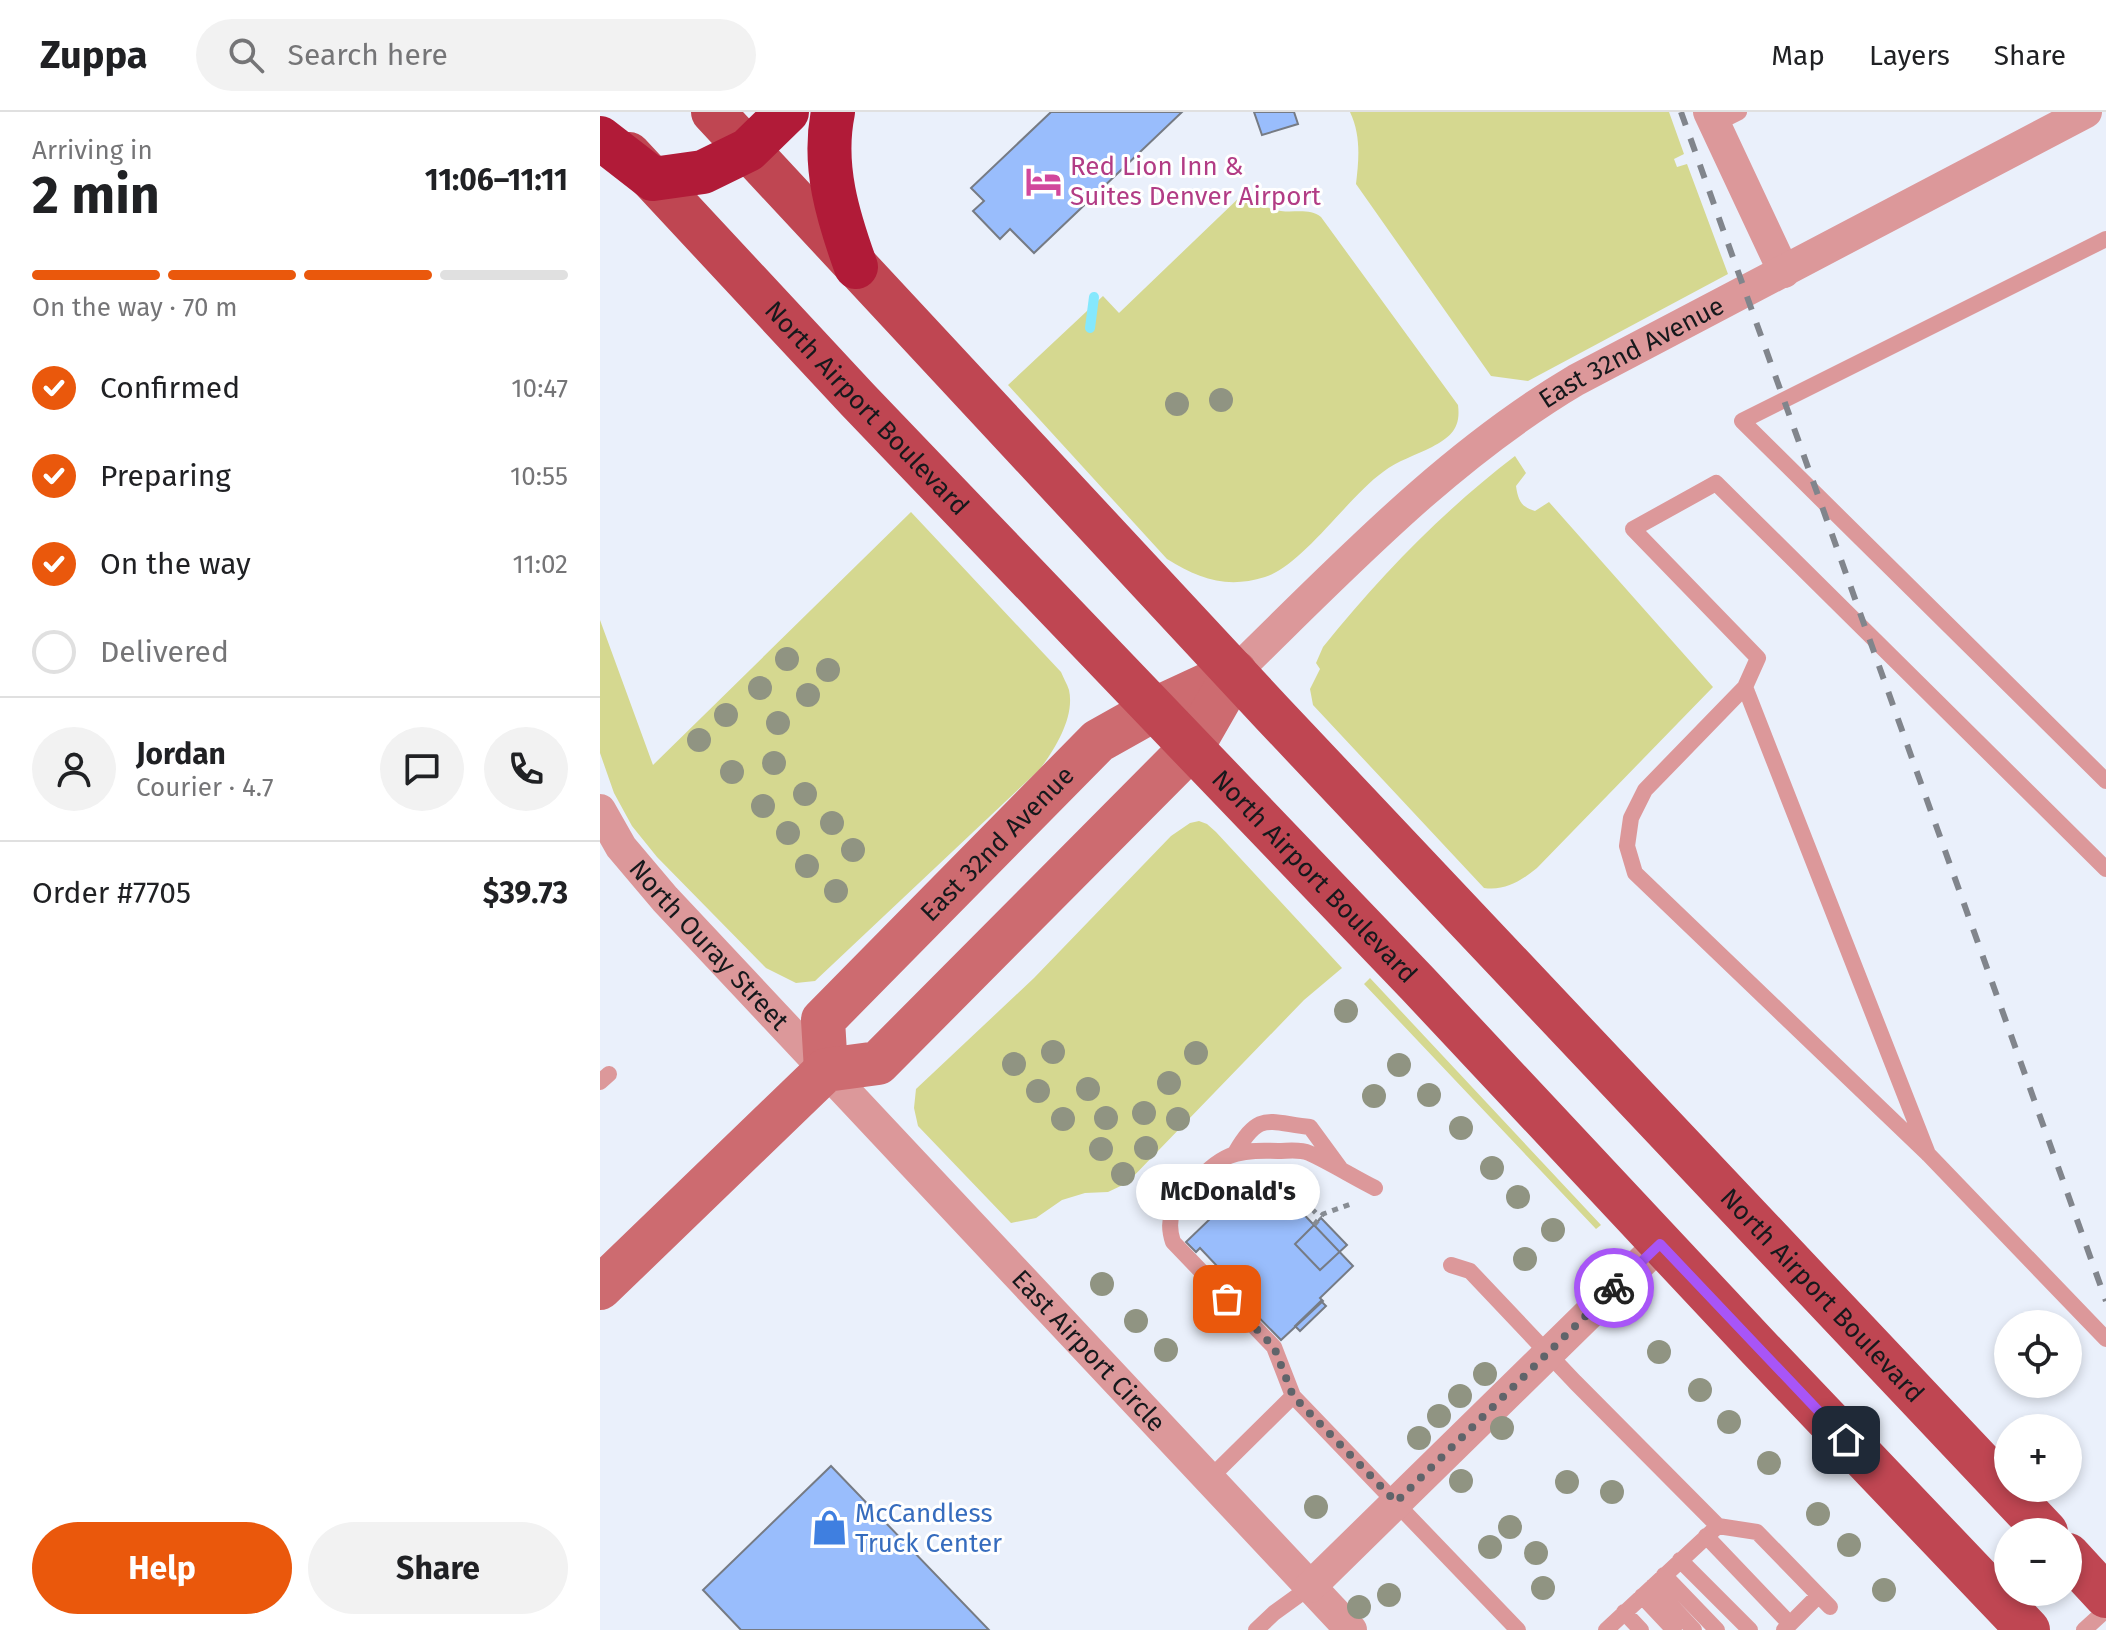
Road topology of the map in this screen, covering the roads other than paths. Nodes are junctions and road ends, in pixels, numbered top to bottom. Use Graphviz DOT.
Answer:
graph roads {
  1 [pos="713,112"];
  2 [pos="787,112"];
  3 [pos="833,112"];
  4 [pos="2086,112"];
  5 [pos="1721,116"];
  6 [pos="600,123"];
  7 [pos="600,138"];
  8 [pos="748,150"];
  9 [pos="653,179"];
  10 [pos="2106,239"];
  11 [pos="856,267"];
  12 [pos="1784,272"];
  13 [pos="1235,672"];
  14 [pos="1745,687"];
  15 [pos="1155,709"];
  16 [pos="1192,747"];
  17 [pos="2106,781"];
  18 [pos="600,810"];
  19 [pos="2106,869"];
  20 [pos="826,1070"];
  21 [pos="1235,1153"];
  22 [pos="1928,1154"];
  23 [pos="1343,1173"];
  24 [pos="1371,1194"];
  25 [pos="1660,1244"];
  26 [pos="1451,1265"];
  27 [pos="610,1272"];
  28 [pos="2106,1339"];
  29 [pos="1548,1354"];
  30 [pos="1293,1396"];
  31 [pos="1209,1479"];
  32 [pos="1396,1502"];
  33 [pos="2033,1518"];
  34 [pos="1712,1531"];
  35 [pos="1680,1560"];
  36 [pos="2082,1570"];
  37 [pos="1653,1585"];
  38 [pos="1310,1587"];
  39 [pos="2106,1596"];
  40 [pos="2106,1610"];
  41 [pos="1624,1612"];
  42 [pos="1787,1627"];
  43 [pos="1256,1630"];
  44 [pos="1351,1630"];
  45 [pos="1518,1630"];
  46 [pos="1606,1630"];
  47 [pos="1641,1630"];
  48 [pos="1674,1630"];
  49 [pos="1694,1630"];
  50 [pos="1717,1630"];
  51 [pos="1750,1630"];
  52 [pos="2028,1630"];
  53 [pos="2084,1630"];
  1 -- 8 [label="main road, North Airport Boulevard"];
  2 -- 8 [label="highway"];
  3 -- 11 [label="highway"];
  4 -- 12 [label="street, East 32nd Avenue"];
  5 -- 12 [label="street"];
  6 -- 9 [label="main road, North Airport Boulevard"];
  7 -- 9 [label="highway"];
  8 -- 9 [label="highway"];
  8 -- 11 [label="main road, North Airport Boulevard"];
  9 -- 15 [label="main road, North Airport Boulevard"];
  10 -- 17 [label="lane"];
  11 -- 13 [label="main road, North Airport Boulevard"];
  12 -- 13 [label="street, East 32nd Avenue"];
  13 -- 15 [label="street, East 32nd Avenue"];
  13 -- 16 [label="street, East 32nd Avenue"];
  13 -- 33 [label="main road, North Airport Boulevard"];
  14 -- 19 [label="lane"];
  14 -- 22 [label="lane"];
  14 -- 22 [label="lane"];
  15 -- 16 [label="main road, North Airport Boulevard"];
  15 -- 20 [label="street, East 32nd Avenue"];
  16 -- 20 [label="street, East 32nd Avenue"];
  16 -- 25 [label="main road, North Airport Boulevard"];
  18 -- 20 [label="street, North Ouray Street"];
  20 -- 27 [label="street"];
  20 -- 31 [label="street, East Airport Circle"];
  21 -- 23 [label="lane"];
  21 -- 23 [label="lane"];
  21 -- 30 [label="lane"];
  22 -- 28 [label="lane"];
  23 -- 24 [label="lane"];
  25 -- 29 [label="street"];
  25 -- 52 [label="main road, North Airport Boulevard"];
  26 -- 29 [label="lane"];
  29 -- 32 [label="street"];
  29 -- 34 [label="lane"];
  30 -- 31 [label="lane"];
  30 -- 32 [label="lane"];
  31 -- 38 [label="street, East Airport Circle"];
  32 -- 38 [label="street"];
  32 -- 45 [label="lane"];
  34 -- 35 [label="lane"];
  34 -- 42 [label="lane"];
  34 -- 42 [label="lane"];
  35 -- 37 [label="lane"];
  35 -- 51 [label="lane"];
  36 -- 39 [label="main road"];
  37 -- 41 [label="lane"];
  37 -- 48 [label="lane"];
  37 -- 49 [label="lane"];
  37 -- 50 [label="lane"];
  38 -- 43 [label="lane"];
  38 -- 44 [label="street, East Airport Circle"];
  40 -- 53 [label="lane"];
  41 -- 46 [label="lane"];
  41 -- 47 [label="lane"];
}
